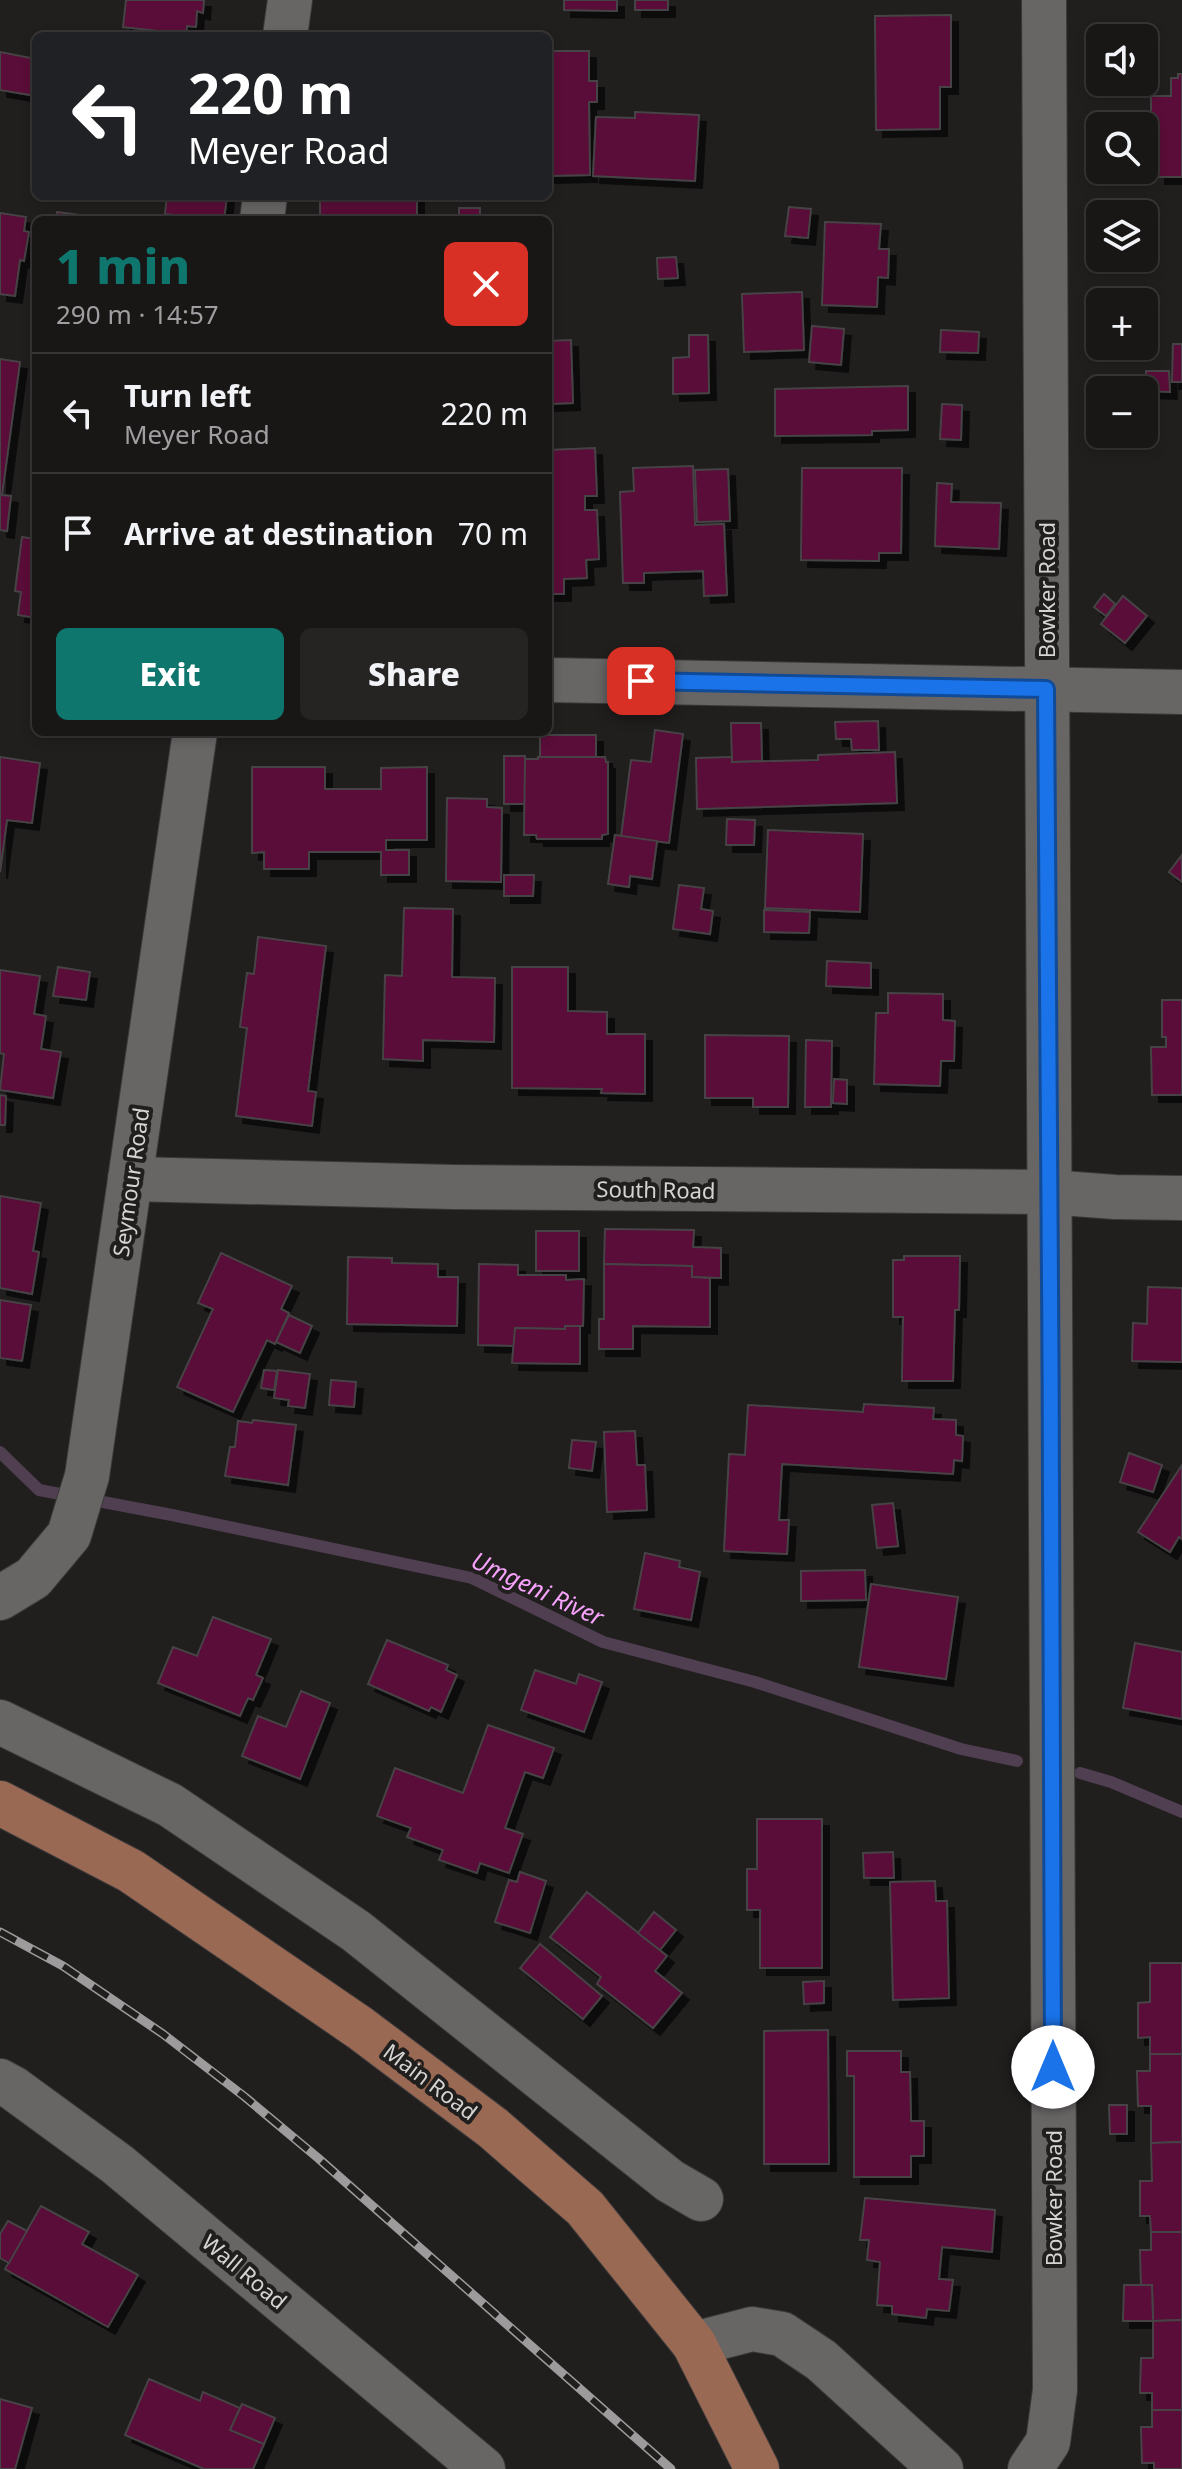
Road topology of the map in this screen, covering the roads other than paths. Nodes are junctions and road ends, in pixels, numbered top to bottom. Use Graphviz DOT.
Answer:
graph roads {
  1 [pos="290,0"];
  2 [pos="1044,0"];
  3 [pos="286,32"];
  4 [pos="552,680"];
  5 [pos="1046,689"];
  6 [pos="1182,692"];
  7 [pos="194,736"];
  8 [pos="130,1179"];
  9 [pos="1048,1192"];
  10 [pos="1182,1198"];
  11 [pos="0,1598"];
  12 [pos="0,1722"];
  13 [pos="0,1803"];
  14 [pos="0,2081"];
  15 [pos="701,2199"];
  16 [pos="694,2344"];
  17 [pos="483,2469"];
  18 [pos="757,2469"];
  19 [pos="941,2469"];
  20 [pos="1030,2469"];
  1 -- 3 [label="street"];
  2 -- 5 [label="street, Bowker Road"];
  4 -- 5 [label="street"];
  5 -- 6 [label="street"];
  5 -- 9 [label="street, Bowker Road"];
  7 -- 8 [label="street, Seymour Road"];
  8 -- 9 [label="street, South Road"];
  8 -- 11 [label="street, Seymour Road"];
  9 -- 10 [label="street, South Road"];
  9 -- 20 [label="street, Bowker Road"];
  12 -- 15 [label="street"];
  13 -- 16 [label="main road, Main Road"];
  14 -- 17 [label="street, Wall Road"];
  16 -- 18 [label="main road, Main Road"];
  16 -- 19 [label="street"];
}
